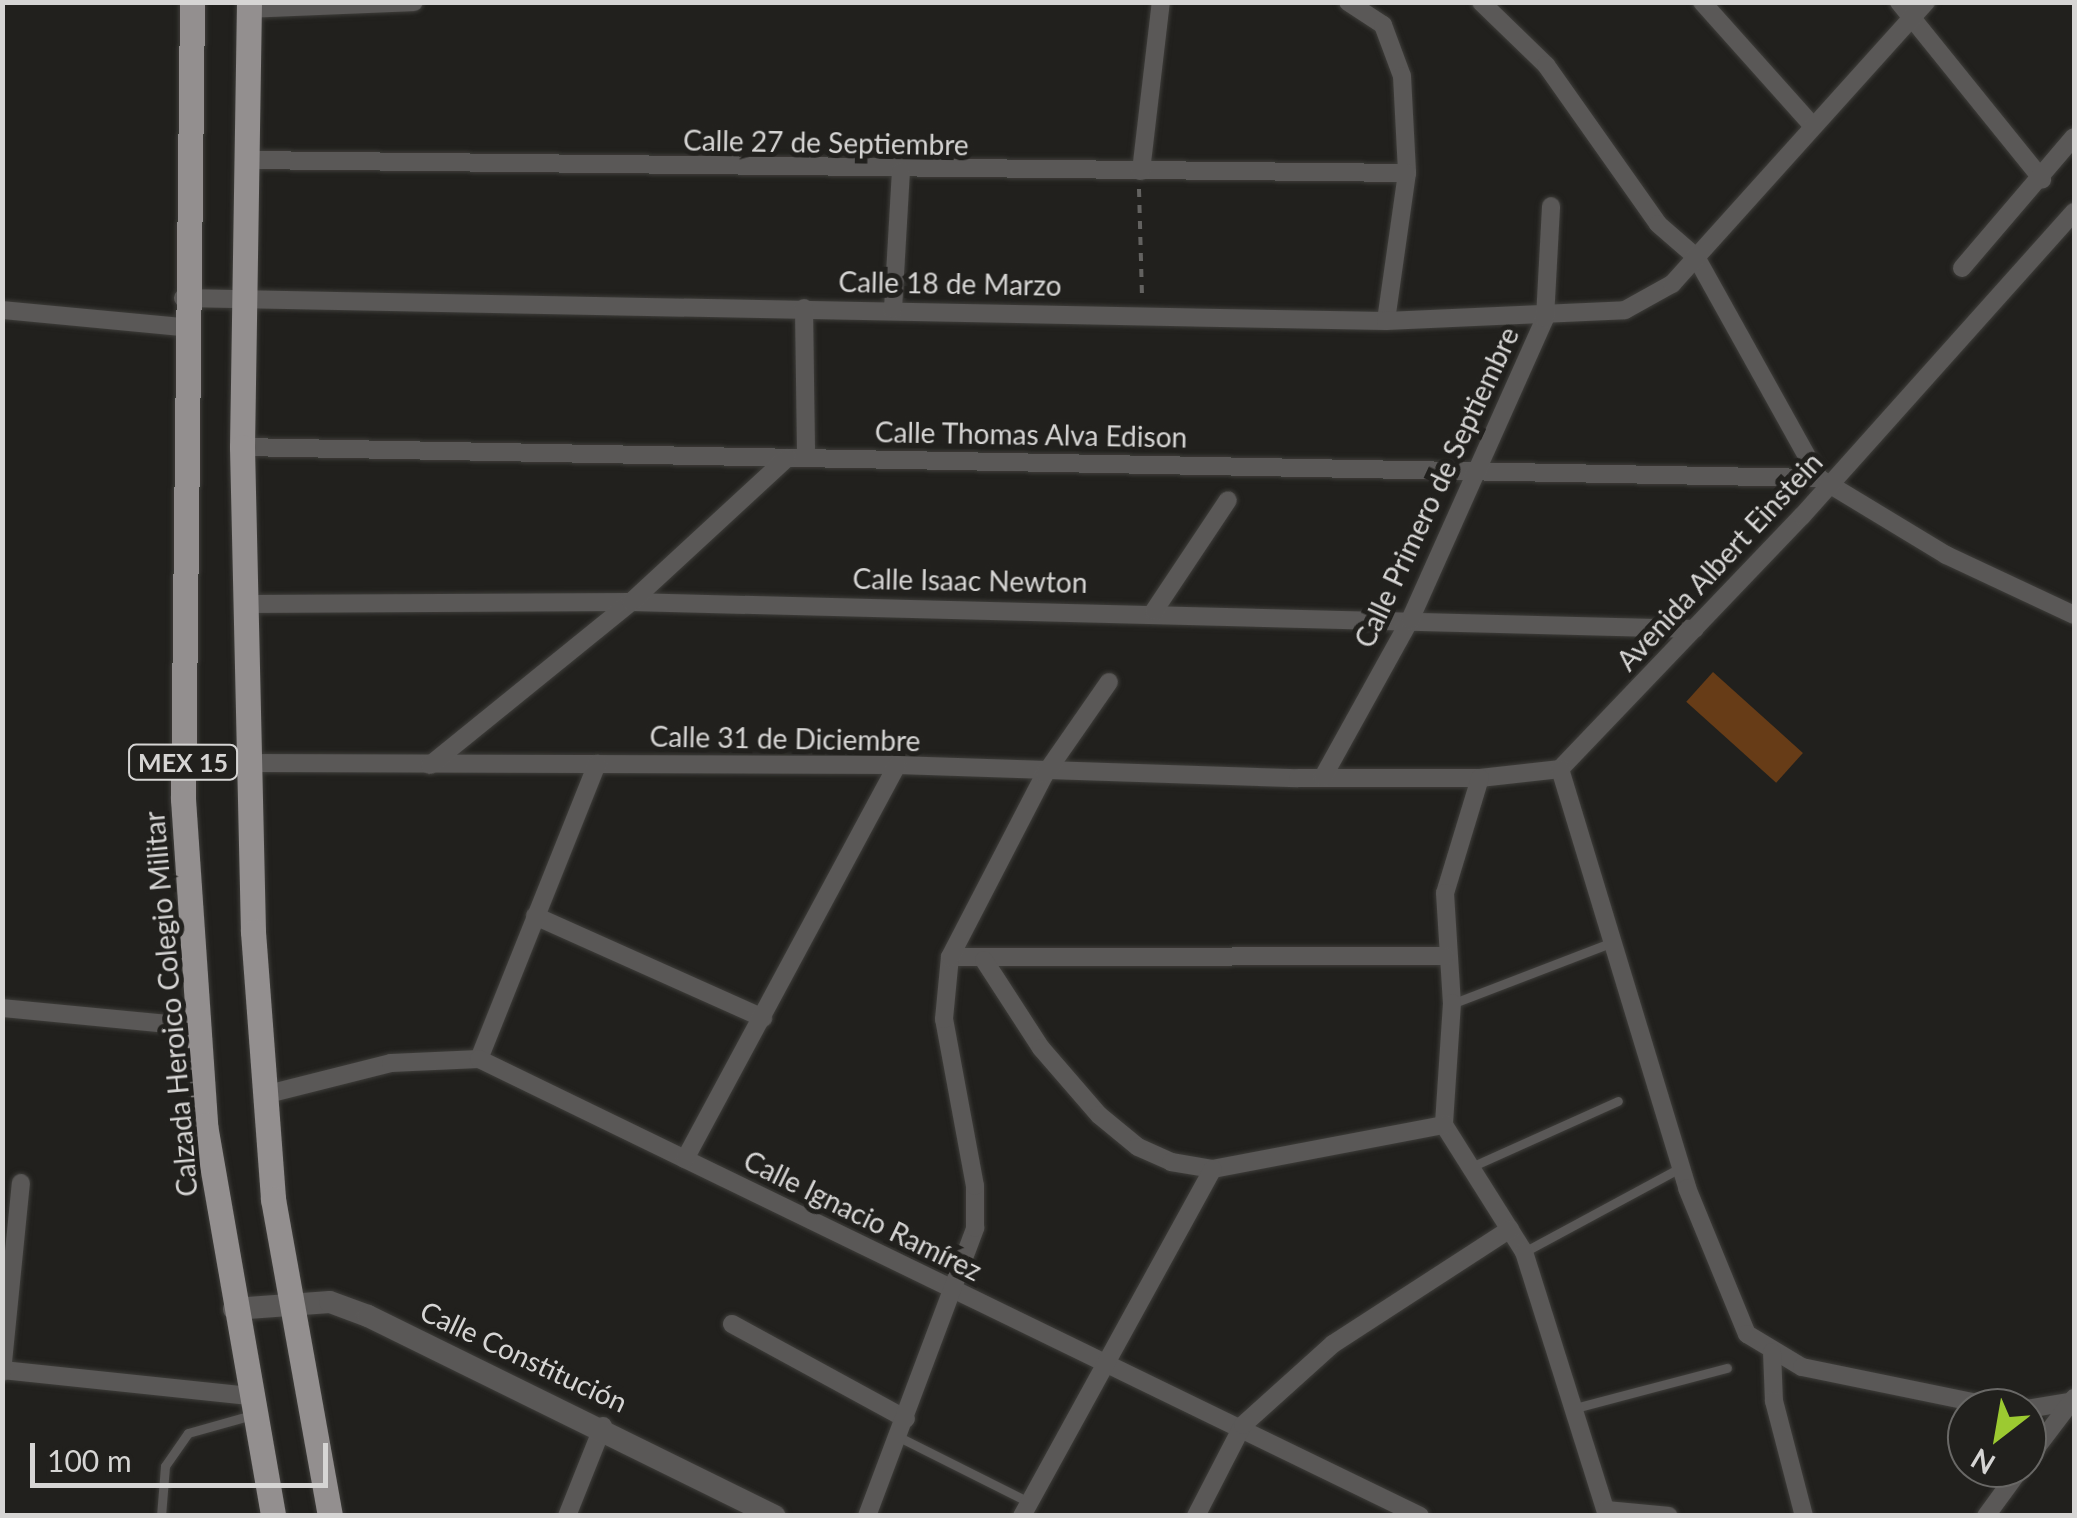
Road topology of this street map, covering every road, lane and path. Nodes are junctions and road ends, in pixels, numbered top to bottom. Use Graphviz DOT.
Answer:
graph roads {
  1 [pos="192,2"];
  2 [pos="414,2"];
  3 [pos="1160,2"];
  4 [pos="1348,2"];
  5 [pos="1481,2"];
  6 [pos="1702,2"];
  7 [pos="1899,2"];
  8 [pos="1926,2"];
  9 [pos="249,6"];
  10 [pos="1912,18"];
  11 [pos="1812,126"];
  12 [pos="2074,137"];
  13 [pos="245,160"];
  14 [pos="901,172"];
  15 [pos="1141,172"];
  16 [pos="1407,173"];
  17 [pos="2042,179"];
  18 [pos="1551,206"];
  19 [pos="2074,212"];
  20 [pos="1696,257"];
  21 [pos="1962,268"];
  22 [pos="245,297"];
  23 [pos="183,298"];
  24 [pos="804,308"];
  25 [pos="2,310"];
  26 [pos="893,310"];
  27 [pos="1144,314"];
  28 [pos="1545,318"];
  29 [pos="1386,321"];
  30 [pos="183,327"];
  31 [pos="242,446"];
  32 [pos="796,458"];
  33 [pos="1477,469"];
  34 [pos="1824,482"];
  35 [pos="1228,500"];
  36 [pos="631,602"];
  37 [pos="244,604"];
  38 [pos="1154,612"];
  39 [pos="2074,614"];
  40 [pos="1410,620"];
  41 [pos="1695,629"];
  42 [pos="1109,682"];
  43 [pos="246,763"];
  44 [pos="598,764"];
  45 [pos="430,765"];
  46 [pos="897,765"];
  47 [pos="1560,769"];
  48 [pos="1045,774"];
  49 [pos="1323,777"];
  50 [pos="1480,778"];
  51 [pos="534,916"];
  52 [pos="1610,943"];
  53 [pos="1445,956"];
  54 [pos="950,957"];
  55 [pos="984,960"];
  56 [pos="1452,1003"];
  57 [pos="2,1008"];
  58 [pos="763,1018"];
  59 [pos="198,1027"];
  60 [pos="479,1060"];
  61 [pos="264,1095"];
  62 [pos="1618,1101"];
  63 [pos="1444,1126"];
  64 [pos="685,1159"];
  65 [pos="1471,1167"];
  66 [pos="1680,1168"];
  67 [pos="1213,1169"];
  68 [pos="21,1183"];
  69 [pos="1510,1229"];
  70 [pos="1524,1252"];
  71 [pos="956,1290"];
  72 [pos="288,1302"];
  73 [pos="234,1309"];
  74 [pos="732,1324"];
  75 [pos="1772,1352"];
  76 [pos="1109,1361"];
  77 [pos="1727,1368"];
  78 [pos="3,1371"];
  79 [pos="1947,1397"];
  80 [pos="2072,1400"];
  81 [pos="2047,1405"];
  82 [pos="250,1406"];
  83 [pos="1579,1407"];
  84 [pos="1243,1425"];
  85 [pos="603,1426"];
  86 [pos="903,1428"];
  87 [pos="2047,1433"];
  88 [pos="2006,1488"];
  89 [pos="1026,1509"];
  90 [pos="1608,1512"];
  91 [pos="160,1516"];
  92 [pos="272,1516"];
  93 [pos="330,1516"];
  94 [pos="567,1516"];
  95 [pos="776,1516"];
  96 [pos="867,1516"];
  97 [pos="1196,1516"];
  98 [pos="1420,1516"];
  99 [pos="1669,1516"];
  100 [pos="1804,1516"];
  101 [pos="1986,1516"];
  1 -- 23 [label="main road, Calzada Heroico Colegio Militar / MEX 15"];
  2 -- 9 [label="street"];
  3 -- 15 [label="street"];
  4 -- 16 [label="street"];
  5 -- 20 [label="street"];
  6 -- 11 [label="street"];
  7 -- 10 [label="street"];
  8 -- 10 [label="street, Calle 18 de Marzo"];
  9 -- 13 [label="main road, MEX 15"];
  10 -- 11 [label="street, Calle 18 de Marzo"];
  10 -- 17 [label="street"];
  11 -- 20 [label="street, Calle 18 de Marzo"];
  12 -- 17 [label="street"];
  13 -- 14 [label="street, Calle 27 de Septiembre"];
  13 -- 22 [label="main road, MEX 15"];
  14 -- 15 [label="street, Calle 27 de Septiembre"];
  14 -- 26 [label="street"];
  15 -- 16 [label="street, Calle 27 de Septiembre"];
  15 -- 27 [label="path"];
  16 -- 29 [label="street"];
  17 -- 21 [label="street"];
  18 -- 28 [label="street, Calle Primero de Septiembre"];
  19 -- 34 [label="street, Avenida Albert Einstein"];
  20 -- 28 [label="street, Calle 18 de Marzo"];
  20 -- 34 [label="street"];
  22 -- 23 [label="street, Calle 18 de Marzo"];
  22 -- 24 [label="street, Calle 18 de Marzo"];
  22 -- 31 [label="main road, MEX 15"];
  23 -- 30 [label="main road, Calzada Heroico Colegio Militar / MEX 15"];
  24 -- 26 [label="street, Calle 18 de Marzo"];
  24 -- 32 [label="street"];
  25 -- 30 [label="street"];
  26 -- 27 [label="street, Calle 18 de Marzo"];
  27 -- 29 [label="street, Calle 18 de Marzo"];
  28 -- 29 [label="street, Calle 18 de Marzo"];
  28 -- 33 [label="street, Calle Primero de Septiembre"];
  30 -- 59 [label="main road, Calzada Heroico Colegio Militar / MEX 15"];
  31 -- 32 [label="street, Calle Thomas Alva Edison"];
  31 -- 37 [label="main road, MEX 15"];
  32 -- 33 [label="street, Calle Thomas Alva Edison"];
  32 -- 36 [label="street"];
  33 -- 34 [label="street, Calle Thomas Alva Edison"];
  33 -- 40 [label="street, Calle Primero de Septiembre"];
  34 -- 39 [label="street"];
  34 -- 41 [label="street, Avenida Albert Einstein"];
  35 -- 38 [label="street"];
  36 -- 37 [label="street, Calle Isaac Newton"];
  36 -- 38 [label="street, Calle Isaac Newton"];
  36 -- 45 [label="street"];
  37 -- 43 [label="main road, MEX 15"];
  38 -- 40 [label="street, Calle Isaac Newton"];
  40 -- 41 [label="street, Calle Isaac Newton"];
  40 -- 49 [label="street, Calle Primero de Septiembre"];
  41 -- 47 [label="street, Avenida Albert Einstein"];
  42 -- 48 [label="street"];
  43 -- 45 [label="street, Calle 31 de Diciembre"];
  43 -- 61 [label="main road, MEX 15"];
  44 -- 45 [label="street, Calle 31 de Diciembre"];
  44 -- 46 [label="street, Calle 31 de Diciembre"];
  44 -- 51 [label="street"];
  46 -- 48 [label="street, Calle 31 de Diciembre"];
  46 -- 58 [label="street"];
  47 -- 50 [label="street"];
  47 -- 52 [label="street"];
  48 -- 49 [label="street, Calle 31 de Diciembre"];
  48 -- 54 [label="street"];
  49 -- 50 [label="street"];
  50 -- 53 [label="street"];
  51 -- 58 [label="street"];
  51 -- 60 [label="street"];
  52 -- 56 [label="lane"];
  52 -- 66 [label="street"];
  53 -- 55 [label="street"];
  53 -- 56 [label="street"];
  54 -- 55 [label="street"];
  54 -- 71 [label="street"];
  55 -- 67 [label="street"];
  56 -- 63 [label="street"];
  57 -- 59 [label="street"];
  58 -- 64 [label="street"];
  59 -- 73 [label="main road, Calzada Heroico Colegio Militar / MEX 15"];
  60 -- 61 [label="street, Calle Ignacio Ramírez"];
  60 -- 64 [label="street, Calle Ignacio Ramírez"];
  61 -- 72 [label="main road, MEX 15"];
  62 -- 65 [label="lane"];
  63 -- 65 [label="street"];
  63 -- 67 [label="street"];
  64 -- 71 [label="street, Calle Ignacio Ramírez"];
  65 -- 69 [label="street"];
  66 -- 70 [label="lane"];
  66 -- 75 [label="street"];
  67 -- 76 [label="street"];
  68 -- 78 [label="street"];
  69 -- 70 [label="street"];
  69 -- 84 [label="street"];
  70 -- 83 [label="street"];
  71 -- 76 [label="street, Calle Ignacio Ramírez"];
  71 -- 86 [label="street"];
  72 -- 73 [label="street, Calle Constitución"];
  72 -- 85 [label="street, Calle Constitución"];
  72 -- 93 [label="main road, MEX 15"];
  73 -- 82 [label="main road, Calzada Heroico Colegio Militar / MEX 15"];
  74 -- 86 [label="street"];
  75 -- 79 [label="street"];
  75 -- 100 [label="street"];
  76 -- 84 [label="street, Calle Ignacio Ramírez"];
  76 -- 89 [label="street"];
  77 -- 83 [label="lane"];
  78 -- 82 [label="street"];
  80 -- 81 [label="street"];
  80 -- 87 [label="street"];
  82 -- 91 [label="lane"];
  82 -- 92 [label="main road, Calzada Heroico Colegio Militar / MEX 15"];
  83 -- 90 [label="street"];
  84 -- 97 [label="street"];
  84 -- 98 [label="street, Calle Ignacio Ramírez"];
  85 -- 94 [label="street"];
  85 -- 95 [label="street, Calle Constitución"];
  86 -- 89 [label="lane"];
  86 -- 96 [label="street"];
  88 -- 101 [label="street"];
  90 -- 99 [label="street"];
}
